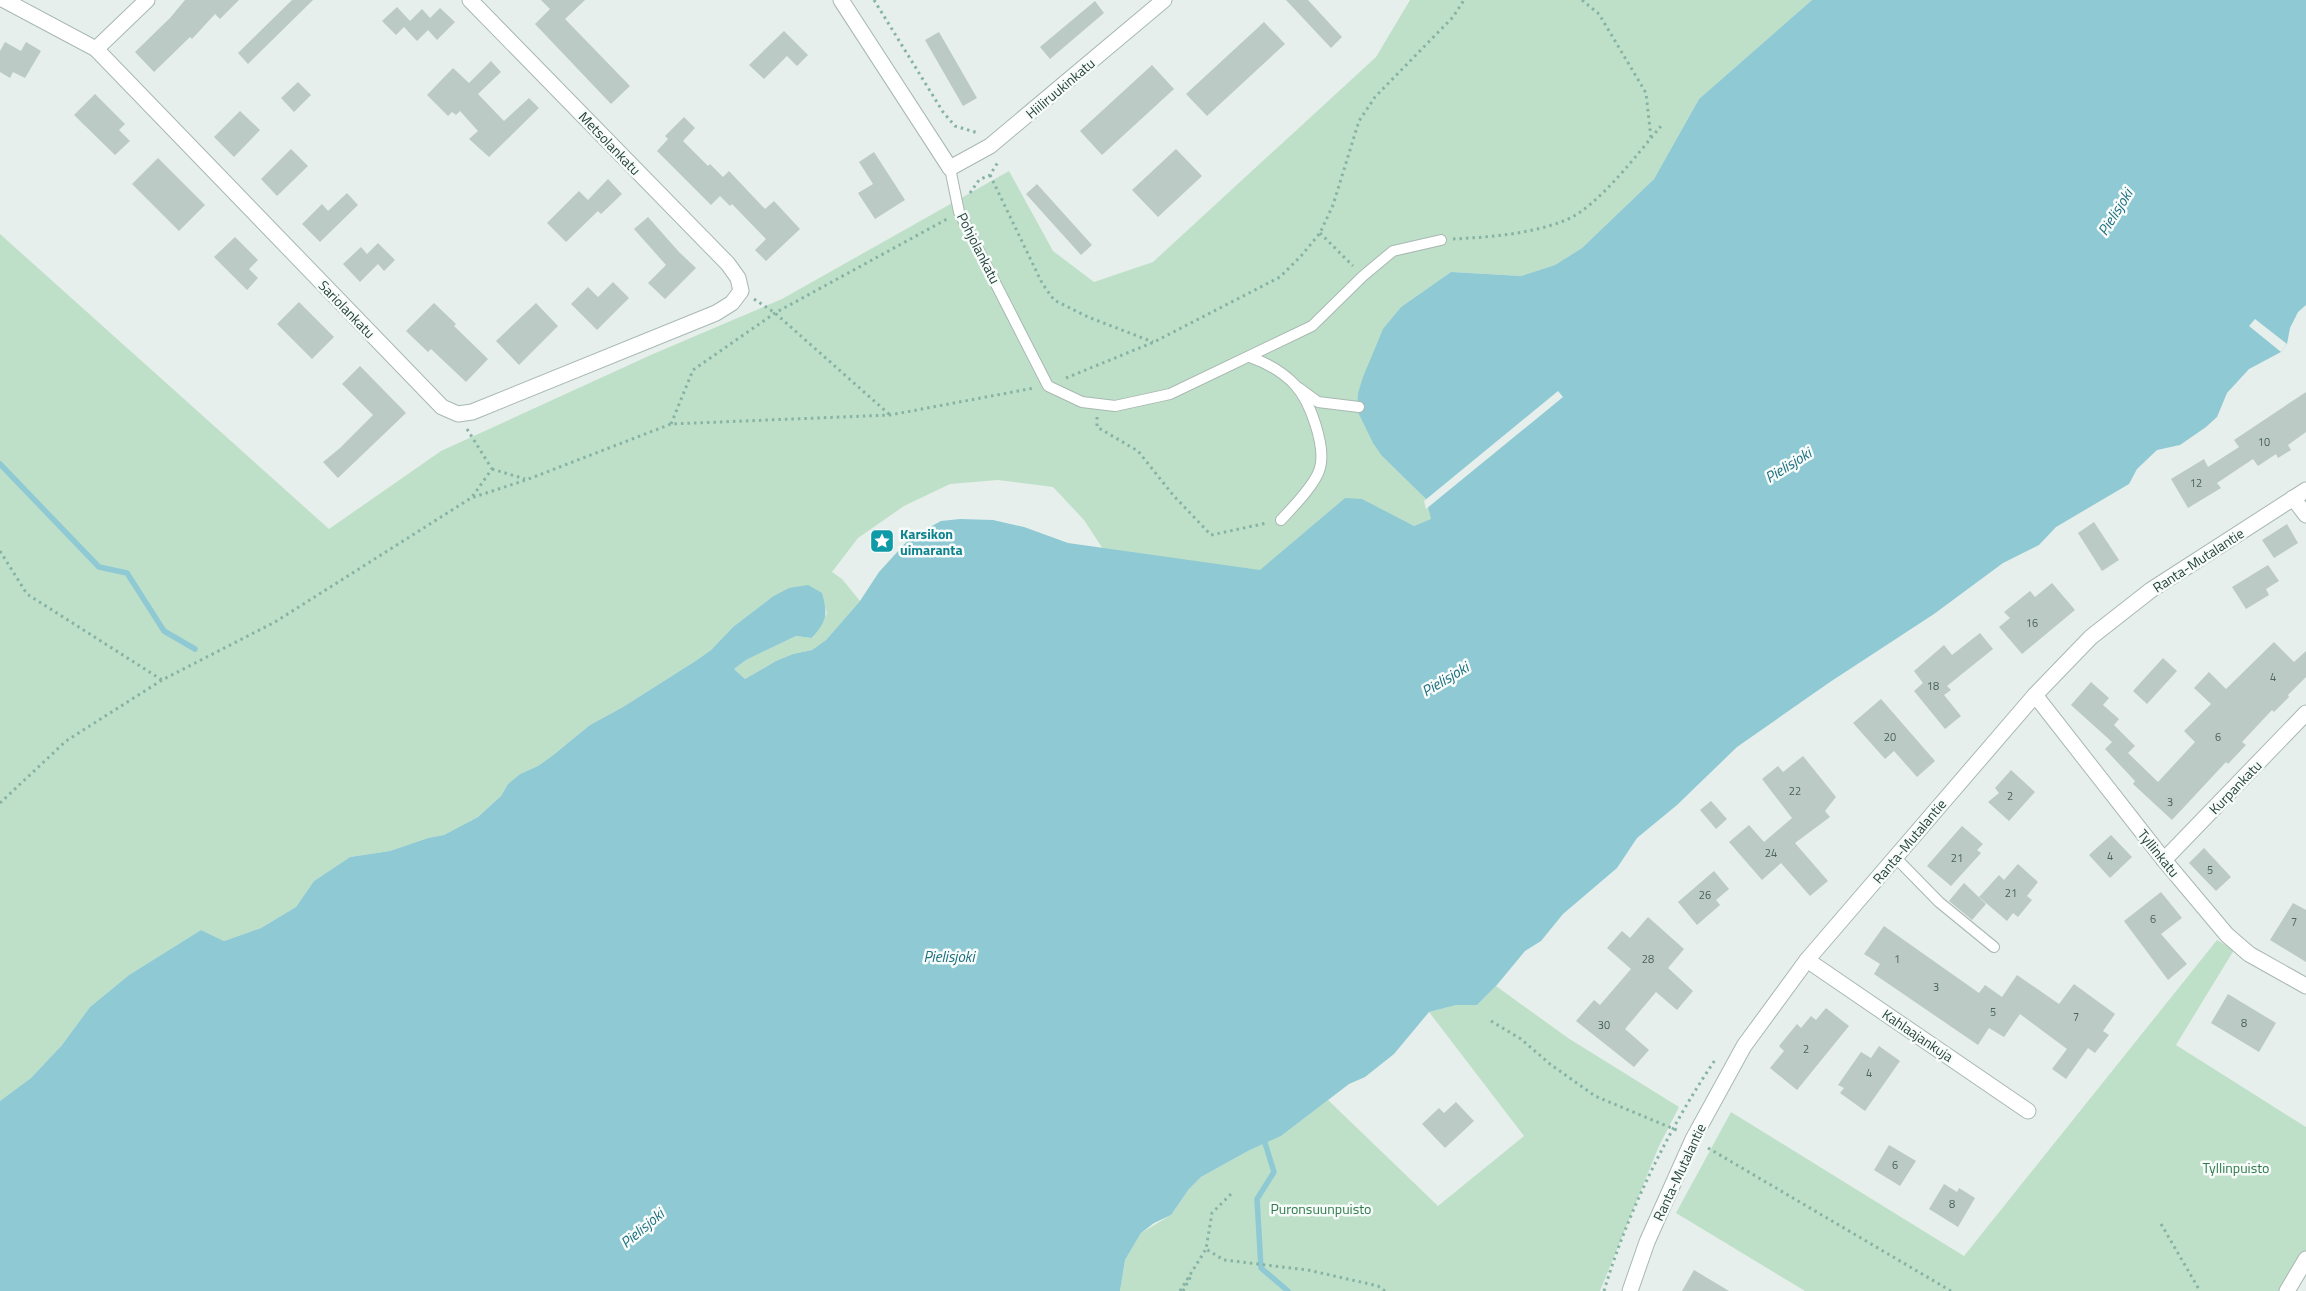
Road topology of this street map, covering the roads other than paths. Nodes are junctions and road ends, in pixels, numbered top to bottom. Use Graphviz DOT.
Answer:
graph roads {
  1 [pos="4,0"];
  2 [pos="147,0"];
  3 [pos="470,0"];
  4 [pos="842,0"];
  5 [pos="1164,0"];
  6 [pos="96,49"];
  7 [pos="950,168"];
  8 [pos="1441,240"];
  9 [pos="1250,357"];
  10 [pos="1296,386"];
  11 [pos="1359,407"];
  12 [pos="458,414"];
  13 [pos="2300,494"];
  14 [pos="2306,516"];
  15 [pos="1281,520"];
  16 [pos="2035,695"];
  17 [pos="2306,713"];
  18 [pos="1895,857"];
  19 [pos="2164,860"];
  20 [pos="1994,948"];
  21 [pos="1807,960"];
  22 [pos="2306,986"];
  23 [pos="2028,1110"];
  24 [pos="2306,1259"];
  25 [pos="1630,1291"];
  26 [pos="2287,1291"];
  1 -- 6 [label="street, Sariolankatu"];
  2 -- 6 [label="street"];
  3 -- 12 [label="street, Metsolankatu"];
  4 -- 7 [label="street, Pohjolankatu"];
  5 -- 7 [label="street, Hiiliruukinkatu"];
  6 -- 12 [label="street, Sariolankatu"];
  7 -- 9 [label="lane, Pohjolankatu"];
  8 -- 9 [label="lane"];
  9 -- 10 [label="lane"];
  10 -- 11 [label="lane"];
  10 -- 15 [label="lane"];
  13 -- 14 [label="street"];
  13 -- 16 [label="street, Ranta-Mutalantie"];
  16 -- 18 [label="street, Ranta-Mutalantie"];
  16 -- 19 [label="street, Tyllinkatu"];
  17 -- 19 [label="street, Kurpankatu"];
  18 -- 20 [label="lane"];
  18 -- 21 [label="street, Ranta-Mutalantie"];
  19 -- 22 [label="street, Tyllinkatu"];
  21 -- 23 [label="street, Kahlaajankuja"];
  21 -- 25 [label="street, Ranta-Mutalantie"];
  24 -- 26 [label="street"];
}
